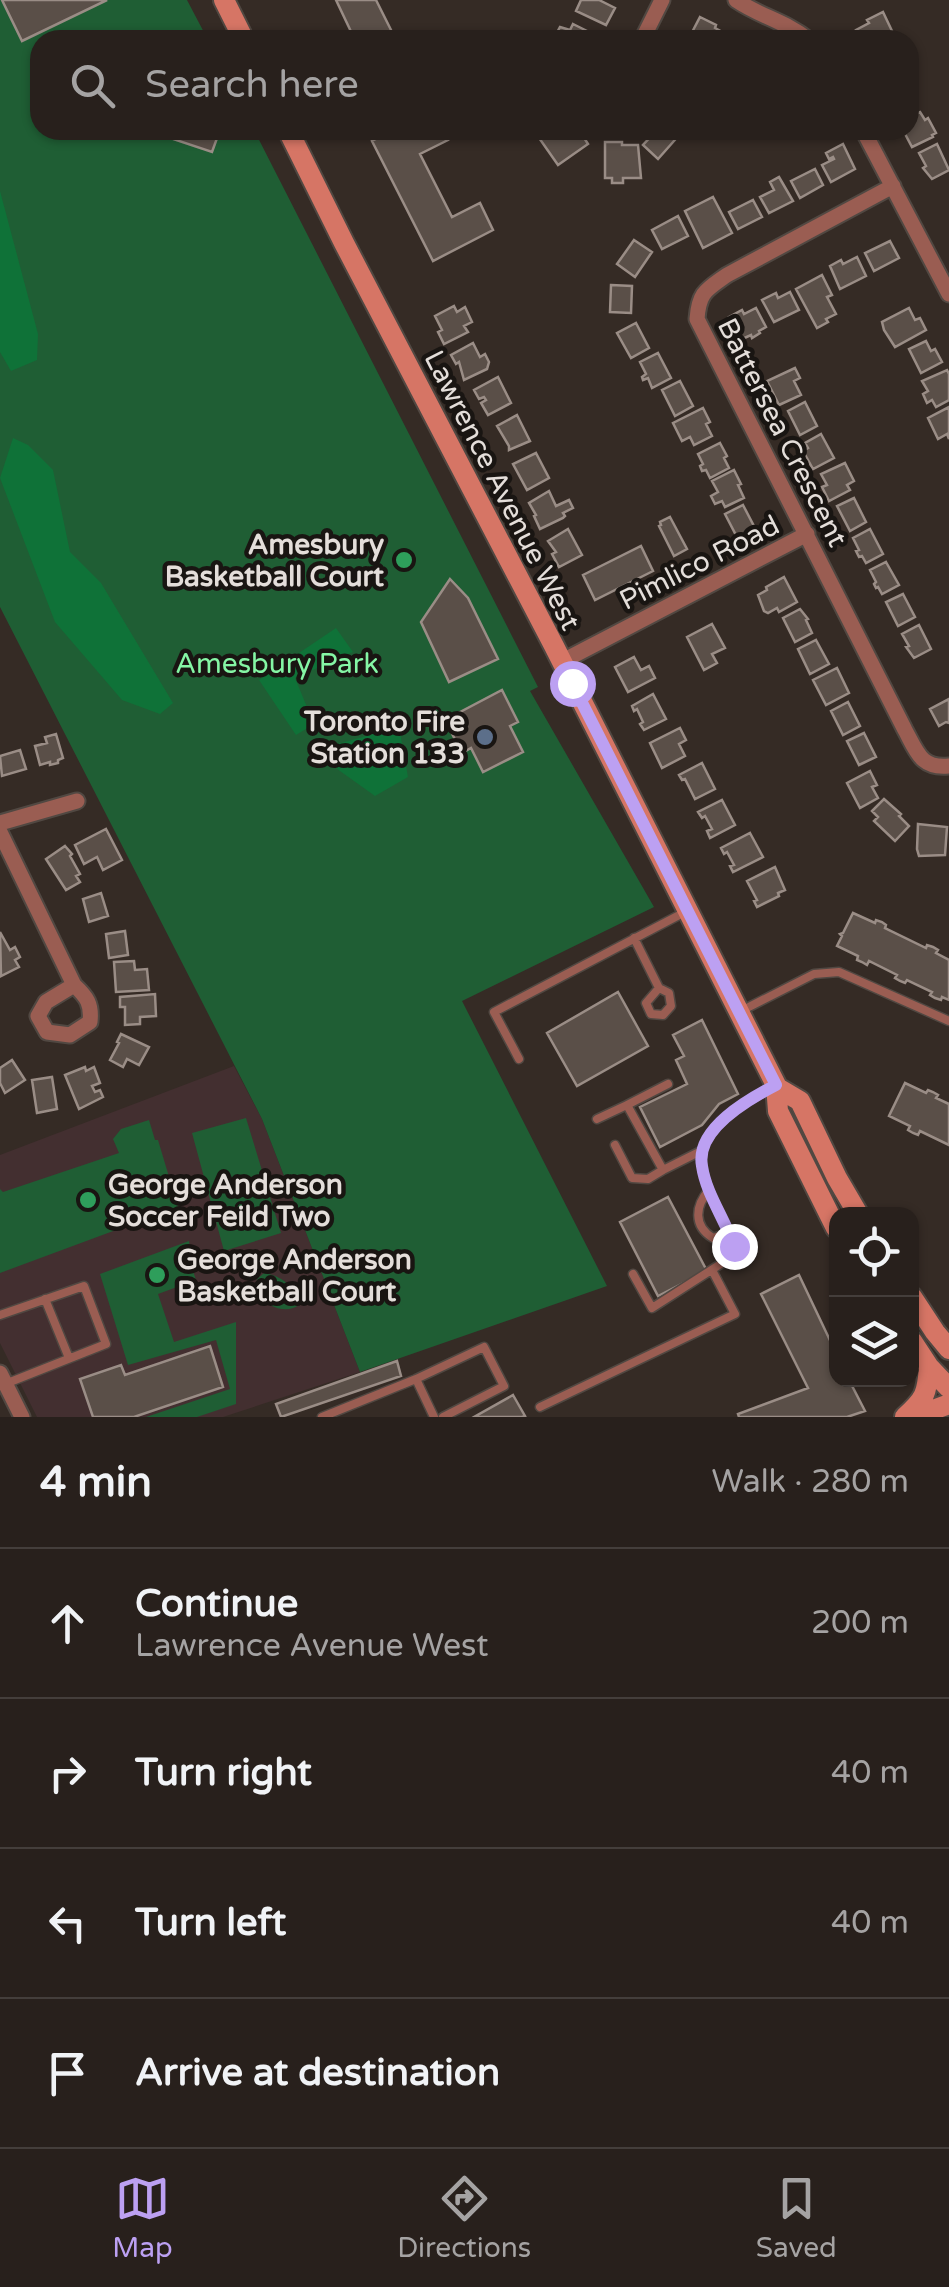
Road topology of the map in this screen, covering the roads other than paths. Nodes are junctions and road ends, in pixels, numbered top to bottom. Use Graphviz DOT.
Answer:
graph roads {
  1 [pos="224,0"];
  2 [pos="662,0"];
  3 [pos="736,0"];
  4 [pos="239,30"];
  5 [pos="647,30"];
  6 [pos="797,30"];
  7 [pos="293,140"];
  8 [pos="868,140"];
  9 [pos="893,186"];
  10 [pos="949,294"];
  11 [pos="807,534"];
  12 [pos="561,662"];
  13 [pos="949,766"];
  14 [pos="77,801"];
  15 [pos="0,823"];
  16 [pos="0,832"];
  17 [pos="686,910"];
  18 [pos="634,938"];
  19 [pos="74,986"];
  20 [pos="659,988"];
  21 [pos="738,1013"];
  22 [pos="949,1021"];
  23 [pos="518,1060"];
  24 [pos="668,1084"];
  25 [pos="777,1087"];
  26 [pos="627,1105"];
  27 [pos="597,1119"];
  28 [pos="614,1145"];
  29 [pos="701,1150"];
  30 [pos="662,1170"];
  31 [pos="710,1190"];
  32 [pos="854,1207"];
  33 [pos="829,1214"];
  34 [pos="728,1232"];
  35 [pos="712,1270"];
  36 [pos="634,1274"];
  37 [pos="45,1299"];
  38 [pos="919,1307"];
  39 [pos="0,1315"];
  40 [pos="949,1348"];
  41 [pos="919,1351"];
  42 [pos="69,1358"];
  43 [pos="930,1367"];
  44 [pos="3,1379"];
  45 [pos="416,1379"];
  46 [pos="949,1388"];
  47 [pos="949,1404"];
  48 [pos="540,1408"];
  49 [pos="22,1417"];
  50 [pos="322,1417"];
  51 [pos="434,1417"];
  52 [pos="443,1417"];
  53 [pos="905,1417"];
  54 [pos="914,1417"];
  1 -- 4 [label="main road"];
  2 -- 5 [label="street"];
  3 -- 6 [label="street"];
  7 -- 12 [label="main road, Lawrence Avenue West"];
  8 -- 9 [label="street"];
  9 -- 10 [label="street"];
  9 -- 11 [label="street, Battersea Crescent"];
  11 -- 12 [label="street, Pimlico Road"];
  11 -- 13 [label="street, Battersea Crescent"];
  12 -- 17 [label="main road, Lawrence Avenue West"];
  14 -- 15 [label="street"];
  16 -- 19 [label="street"];
  17 -- 18 [label="lane"];
  17 -- 21 [label="main road, Lawrence Avenue West"];
  18 -- 20 [label="lane"];
  18 -- 23 [label="lane"];
  21 -- 22 [label="lane"];
  21 -- 25 [label="main road, Lawrence Avenue West"];
  24 -- 26 [label="lane"];
  25 -- 29 [label="lane"];
  25 -- 32 [label="main road, Lawrence Avenue West"];
  25 -- 33 [label="main road, Lawrence Avenue West"];
  26 -- 27 [label="lane"];
  26 -- 30 [label="lane"];
  28 -- 30 [label="lane"];
  29 -- 30 [label="lane"];
  29 -- 31 [label="lane"];
  31 -- 34 [label="lane"];
  31 -- 34 [label="lane"];
  34 -- 35 [label="lane"];
  35 -- 36 [label="lane"];
  35 -- 48 [label="lane"];
  37 -- 39 [label="lane"];
  37 -- 42 [label="lane"];
  37 -- 42 [label="lane"];
  38 -- 40 [label="main road"];
  41 -- 43 [label="main road"];
  42 -- 44 [label="lane"];
  43 -- 46 [label="main road"];
  43 -- 53 [label="main road"];
  44 -- 49 [label="street"];
  45 -- 50 [label="lane"];
  45 -- 51 [label="lane"];
  45 -- 52 [label="lane"];
  47 -- 54 [label="main road"];
}
